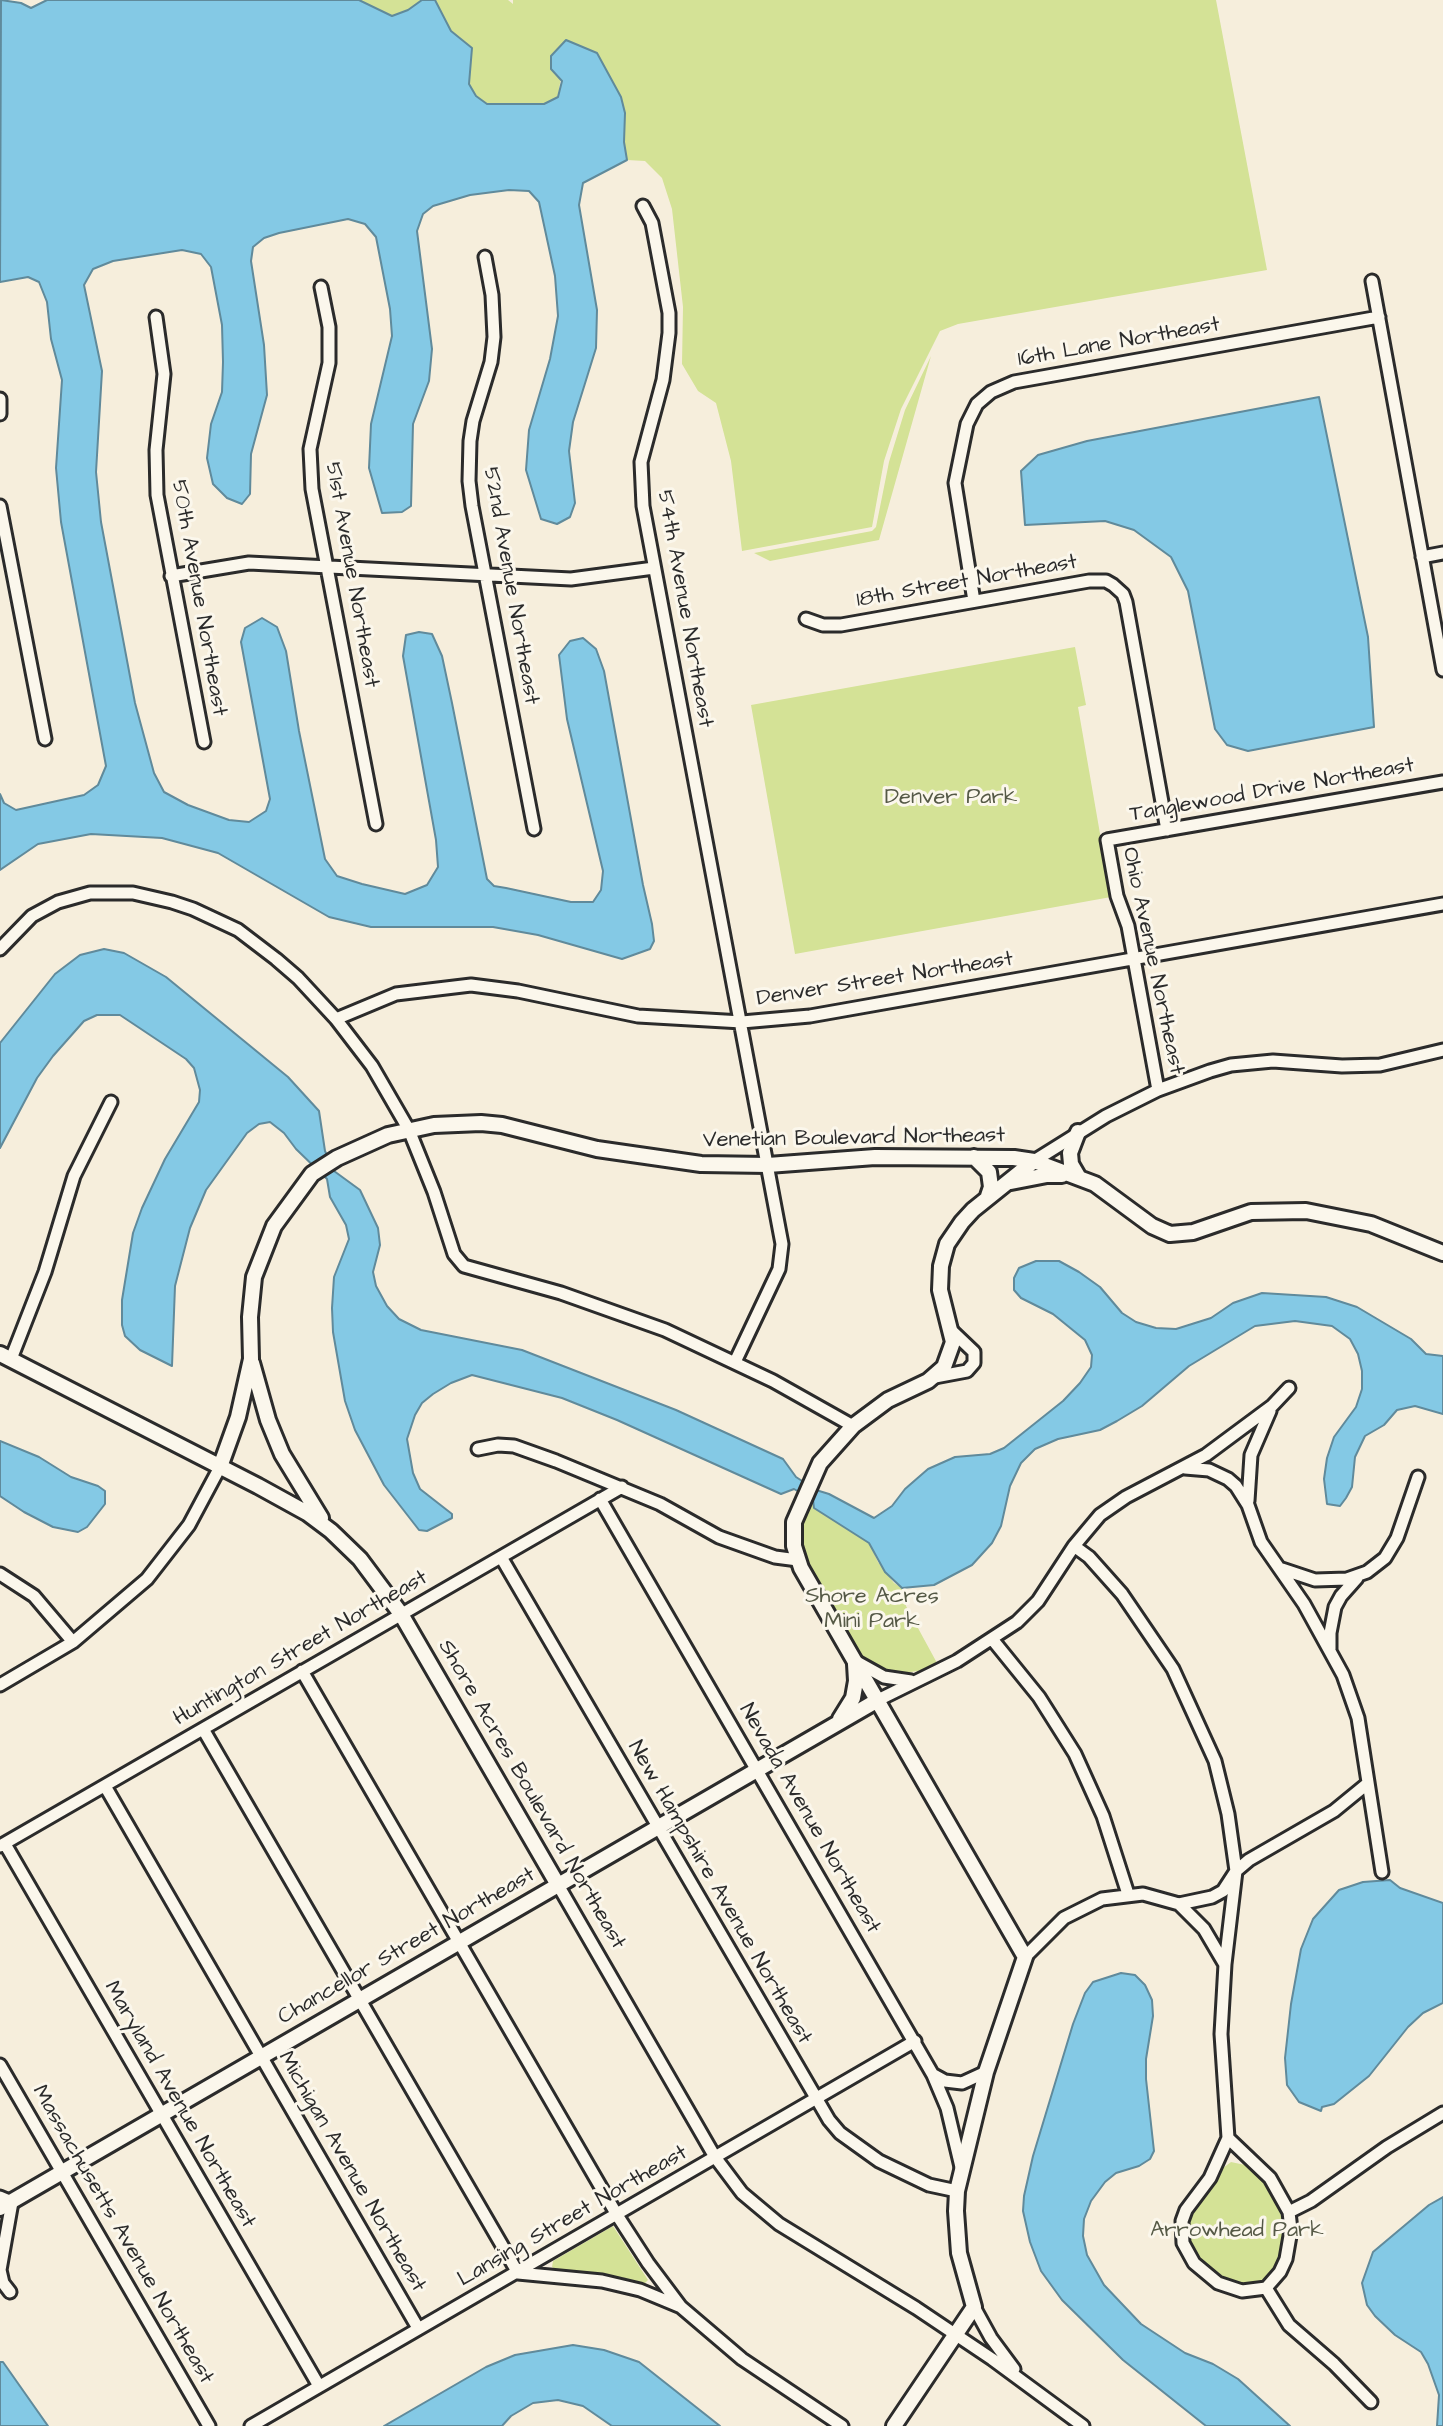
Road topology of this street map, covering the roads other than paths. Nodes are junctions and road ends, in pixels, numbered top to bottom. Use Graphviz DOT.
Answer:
graph roads {
  1 [pos="643,206"];
  2 [pos="485,257"];
  3 [pos="1372,281"];
  4 [pos="321,287"];
  5 [pos="156,317"];
  6 [pos="1379,317"];
  7 [pos="0,399"];
  8 [pos="0,414"];
  9 [pos="1,514"];
  10 [pos="1443,553"];
  11 [pos="1422,557"];
  12 [pos="326,566"];
  13 [pos="654,568"];
  14 [pos="485,574"];
  15 [pos="171,576"];
  16 [pos="974,601"];
  17 [pos="1126,602"];
  18 [pos="806,619"];
  19 [pos="1443,666"];
  20 [pos="45,739"];
  21 [pos="204,742"];
  22 [pos="1443,782"];
  23 [pos="376,824"];
  24 [pos="534,829"];
  25 [pos="1167,830"];
  26 [pos="1107,840"];
  27 [pos="1443,904"];
  28 [pos="0,949"];
  29 [pos="1134,959"];
  30 [pos="336,1019"];
  31 [pos="742,1022"];
  32 [pos="1443,1050"];
  33 [pos="1158,1090"];
  34 [pos="111,1102"];
  35 [pos="409,1130"];
  36 [pos="1078,1132"];
  37 [pos="974,1157"];
  38 [pos="1034,1161"];
  39 [pos="768,1165"];
  40 [pos="1078,1176"];
  41 [pos="1004,1184"];
  42 [pos="988,1196"];
  43 [pos="1443,1253"];
  44 [pos="953,1332"];
  45 [pos="5,1356"];
  46 [pos="251,1359"];
  47 [pos="735,1362"];
  48 [pos="935,1377"];
  49 [pos="1289,1388"];
  50 [pos="1272,1406"];
  51 [pos="853,1426"];
  52 [pos="478,1449"];
  53 [pos="220,1467"];
  54 [pos="1184,1468"];
  55 [pos="1418,1477"];
  56 [pos="622,1487"];
  57 [pos="600,1499"];
  58 [pos="1248,1505"];
  59 [pos="331,1531"];
  60 [pos="1074,1546"];
  61 [pos="501,1557"];
  62 [pos="798,1560"];
  63 [pos="1281,1569"];
  64 [pos="0,1574"];
  65 [pos="1361,1575"];
  66 [pos="401,1614"];
  67 [pos="992,1639"];
  68 [pos="73,1642"];
  69 [pos="1331,1652"];
  70 [pos="854,1660"];
  71 [pos="302,1671"];
  72 [pos="915,1681"];
  73 [pos="0,1685"];
  74 [pos="878,1700"];
  75 [pos="836,1724"];
  76 [pos="203,1729"];
  77 [pos="757,1770"];
  78 [pos="1367,1784"];
  79 [pos="105,1786"];
  80 [pos="658,1827"];
  81 [pos="2,1845"];
  82 [pos="1236,1871"];
  83 [pos="1382,1872"];
  84 [pos="558,1885"];
  85 [pos="1128,1894"];
  86 [pos="1179,1904"];
  87 [pos="459,1943"];
  88 [pos="1025,1957"];
  89 [pos="1225,1964"];
  90 [pos="361,2000"];
  91 [pos="915,2041"];
  92 [pos="261,2057"];
  93 [pos="0,2065"];
  94 [pos="986,2072"];
  95 [pos="933,2075"];
  96 [pos="815,2099"];
  97 [pos="1443,2113"];
  98 [pos="162,2115"];
  99 [pos="1228,2138"];
  100 [pos="715,2157"];
  101 [pos="961,2167"];
  102 [pos="62,2172"];
  103 [pos="957,2191"];
  104 [pos="4,2202"];
  105 [pos="1289,2212"];
  106 [pos="617,2215"];
  107 [pos="518,2273"];
  108 [pos="1266,2288"];
  109 [pos="10,2292"];
  110 [pos="681,2307"];
  111 [pos="974,2307"];
  112 [pos="418,2328"];
  113 [pos="954,2334"];
  114 [pos="1024,2382"];
  115 [pos="319,2386"];
  116 [pos="1371,2402"];
  117 [pos="209,2426"];
  118 [pos="251,2426"];
  119 [pos="842,2426"];
  120 [pos="894,2426"];
  121 [pos="1083,2426"];
  1 -- 13 [label="street, 54th Avenue Northeast"];
  2 -- 14 [label="street, 52nd Avenue Northeast"];
  3 -- 6 [label="street"];
  4 -- 12 [label="street, 51st Avenue Northeast"];
  5 -- 15 [label="street, 50th Avenue Northeast"];
  6 -- 11 [label="street"];
  6 -- 16 [label="street, 16th Lane Northeast"];
  7 -- 8 [label="street"];
  9 -- 20 [label="street"];
  10 -- 11 [label="street"];
  11 -- 19 [label="street"];
  12 -- 14 [label="street"];
  12 -- 15 [label="street"];
  12 -- 23 [label="street, 51st Avenue Northeast"];
  13 -- 14 [label="street"];
  13 -- 31 [label="street, 54th Avenue Northeast"];
  14 -- 24 [label="street, 52nd Avenue Northeast"];
  15 -- 21 [label="street, 50th Avenue Northeast"];
  16 -- 17 [label="street, 18th Street Northeast"];
  16 -- 18 [label="street, 18th Street Northeast"];
  17 -- 25 [label="street, Ohio Avenue Northeast"];
  22 -- 25 [label="street, Tanglewood Drive Northeast"];
  25 -- 26 [label="street, Tanglewood Drive Northeast"];
  26 -- 29 [label="street, Ohio Avenue Northeast"];
  27 -- 29 [label="street, Denver Street Northeast"];
  28 -- 30 [label="street"];
  29 -- 31 [label="street, Denver Street Northeast"];
  29 -- 33 [label="street, Ohio Avenue Northeast"];
  30 -- 31 [label="street, Denver Street Northeast"];
  30 -- 35 [label="street"];
  31 -- 39 [label="street, 54th Avenue Northeast"];
  32 -- 33 [label="street, Venetian Boulevard Northeast"];
  33 -- 36 [label="street, Venetian Boulevard Northeast"];
  34 -- 45 [label="street"];
  35 -- 39 [label="street, Venetian Boulevard Northeast"];
  35 -- 46 [label="street, Venetian Boulevard Northeast"];
  35 -- 47 [label="street"];
  36 -- 38 [label="street, Venetian Boulevard Northeast"];
  36 -- 40 [label="street"];
  37 -- 38 [label="street, Venetian Boulevard Northeast"];
  37 -- 39 [label="street, Venetian Boulevard Northeast"];
  37 -- 42 [label="street"];
  38 -- 40 [label="street"];
  38 -- 41 [label="street"];
  39 -- 47 [label="street, 54th Avenue Northeast"];
  40 -- 41 [label="street"];
  40 -- 43 [label="street"];
  41 -- 42 [label="street"];
  42 -- 44 [label="street"];
  44 -- 48 [label="street"];
  44 -- 48 [label="street"];
  45 -- 53 [label="street, Shore Acres Boulevard Northeast"];
  46 -- 53 [label="street, Venetian Boulevard Northeast"];
  46 -- 59 [label="street, Venetian Boulevard Northeast"];
  47 -- 51 [label="street"];
  48 -- 51 [label="street"];
  49 -- 50 [label="street"];
  50 -- 54 [label="street"];
  50 -- 58 [label="street"];
  51 -- 62 [label="street"];
  52 -- 56 [label="street"];
  53 -- 59 [label="street, Shore Acres Boulevard Northeast"];
  53 -- 68 [label="street, Venetian Boulevard Northeast"];
  54 -- 58 [label="street"];
  54 -- 60 [label="street"];
  55 -- 65 [label="street"];
  56 -- 57 [label="street, Huntington Street Northeast"];
  56 -- 62 [label="street"];
  57 -- 61 [label="street, Huntington Street Northeast"];
  57 -- 77 [label="street, Nevada Avenue Northeast"];
  58 -- 63 [label="street"];
  59 -- 66 [label="street, Shore Acres Boulevard Northeast"];
  60 -- 67 [label="street"];
  60 -- 82 [label="street"];
  61 -- 66 [label="street, Huntington Street Northeast"];
  61 -- 80 [label="street, New Hampshire Avenue Northeast"];
  62 -- 70 [label="street"];
  63 -- 65 [label="street"];
  63 -- 69 [label="street"];
  64 -- 68 [label="street"];
  65 -- 69 [label="street"];
  66 -- 71 [label="street, Huntington Street Northeast"];
  66 -- 84 [label="street, Shore Acres Boulevard Northeast"];
  67 -- 72 [label="street"];
  67 -- 85 [label="street"];
  68 -- 73 [label="street, Venetian Boulevard Northeast"];
  69 -- 78 [label="street"];
  70 -- 72 [label="street"];
  70 -- 74 [label="street"];
  70 -- 75 [label="street"];
  71 -- 76 [label="street, Huntington Street Northeast"];
  71 -- 87 [label="street"];
  72 -- 74 [label="street"];
  74 -- 75 [label="street, Chancellor Street Northeast"];
  74 -- 88 [label="street"];
  75 -- 77 [label="street, Chancellor Street Northeast"];
  76 -- 79 [label="street, Huntington Street Northeast"];
  76 -- 90 [label="street"];
  77 -- 80 [label="street, Chancellor Street Northeast"];
  77 -- 91 [label="street, Nevada Avenue Northeast"];
  78 -- 82 [label="street"];
  78 -- 83 [label="street"];
  79 -- 81 [label="street, Huntington Street Northeast"];
  79 -- 92 [label="street, Michigan Avenue Northeast"];
  80 -- 84 [label="street, Chancellor Street Northeast"];
  80 -- 96 [label="street, New Hampshire Avenue Northeast"];
  81 -- 98 [label="street, Maryland Avenue Northeast"];
  82 -- 86 [label="street"];
  82 -- 89 [label="street"];
  84 -- 87 [label="street, Chancellor Street Northeast"];
  84 -- 100 [label="street, Shore Acres Boulevard Northeast"];
  85 -- 86 [label="street"];
  85 -- 88 [label="street"];
  86 -- 89 [label="street"];
  87 -- 90 [label="street, Chancellor Street Northeast"];
  87 -- 106 [label="street"];
  88 -- 94 [label="street"];
  89 -- 99 [label="street"];
  90 -- 92 [label="street, Chancellor Street Northeast"];
  90 -- 107 [label="street"];
  91 -- 95 [label="street, Nevada Avenue Northeast"];
  91 -- 96 [label="street, Lansing Street Northeast"];
  92 -- 98 [label="street, Chancellor Street Northeast"];
  92 -- 112 [label="street, Michigan Avenue Northeast"];
  93 -- 102 [label="street, Massachusetts Avenue Northeast"];
  94 -- 95 [label="street"];
  94 -- 101 [label="street"];
  95 -- 101 [label="street, Nevada Avenue Northeast"];
  96 -- 100 [label="street, Lansing Street Northeast"];
  96 -- 103 [label="street, New Hampshire Avenue Northeast"];
  97 -- 105 [label="street"];
  98 -- 102 [label="street, Chancellor Street Northeast"];
  98 -- 115 [label="street, Maryland Avenue Northeast"];
  99 -- 105 [label="street"];
  99 -- 108 [label="street"];
  100 -- 106 [label="street, Lansing Street Northeast"];
  100 -- 113 [label="street, Shore Acres Boulevard Northeast"];
  101 -- 103 [label="street"];
  102 -- 104 [label="street, Chancellor Street Northeast"];
  102 -- 117 [label="street, Massachusetts Avenue Northeast"];
  103 -- 111 [label="street"];
  104 -- 109 [label="street"];
  105 -- 108 [label="street"];
  106 -- 107 [label="street, Lansing Street Northeast"];
  106 -- 110 [label="street"];
  107 -- 110 [label="street"];
  107 -- 112 [label="street, Lansing Street Northeast"];
  108 -- 116 [label="street"];
  110 -- 119 [label="street"];
  111 -- 113 [label="street"];
  111 -- 114 [label="street"];
  112 -- 115 [label="street, Lansing Street Northeast"];
  113 -- 114 [label="street, Shore Acres Boulevard Northeast"];
  113 -- 120 [label="street"];
  114 -- 121 [label="street"];
  115 -- 118 [label="street, Lansing Street Northeast"];
}
